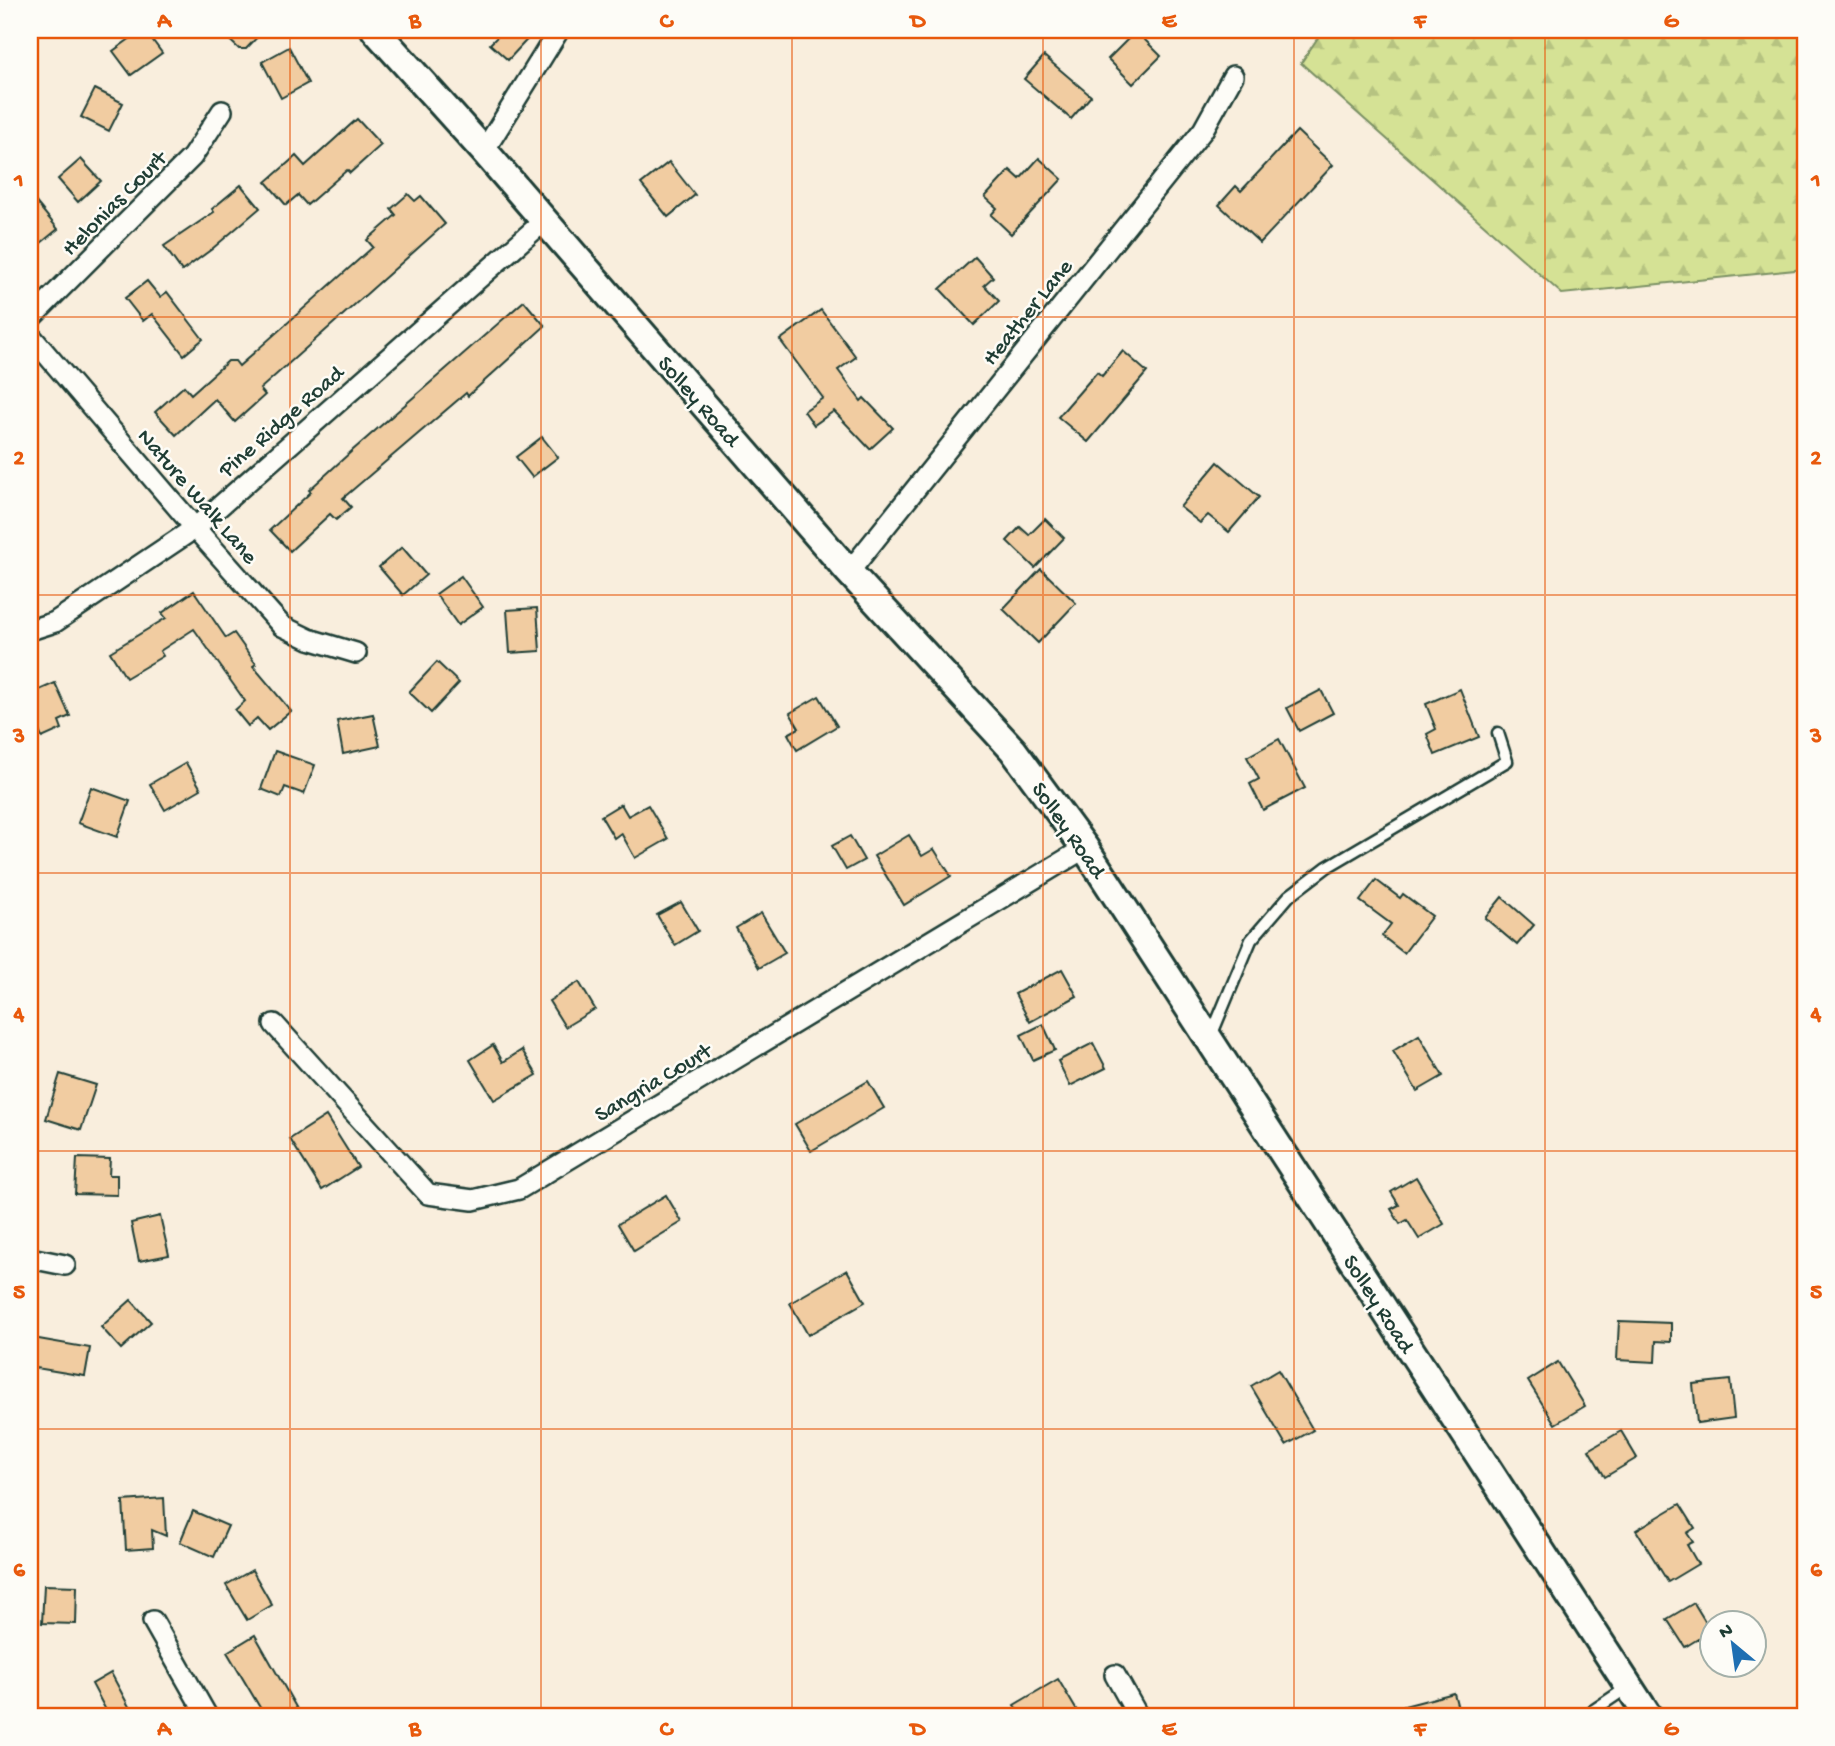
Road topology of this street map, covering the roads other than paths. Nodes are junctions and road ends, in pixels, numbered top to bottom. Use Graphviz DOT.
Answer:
graph roads {
  1 [pos="375,30"];
  2 [pos="559,30"];
  3 [pos="1233,76"];
  4 [pos="222,111"];
  5 [pos="484,151"];
  6 [pos="544,221"];
  7 [pos="30,319"];
  8 [pos="30,335"];
  9 [pos="195,528"];
  10 [pos="849,572"];
  11 [pos="30,629"];
  12 [pos="356,653"];
  13 [pos="1498,733"];
  14 [pos="1085,848"];
  15 [pos="274,1024"];
  16 [pos="1210,1040"];
  17 [pos="30,1258"];
  18 [pos="65,1265"];
  19 [pos="153,1621"];
  20 [pos="1115,1675"];
  21 [pos="1628,1687"];
  22 [pos="207,1716"];
  23 [pos="1138,1716"];
  24 [pos="1585,1716"];
  25 [pos="1648,1716"];
  1 -- 5 [label="main road, Solley Road"];
  2 -- 5 [label="street"];
  3 -- 10 [label="street, Heather Lane"];
  4 -- 7 [label="street, Helonias Court"];
  5 -- 6 [label="main road, Solley Road"];
  6 -- 9 [label="street, Pine Ridge Road"];
  6 -- 10 [label="main road, Solley Road"];
  8 -- 9 [label="street, Nature Walk Lane"];
  9 -- 11 [label="street, Pine Ridge Road"];
  9 -- 12 [label="street, Nature Walk Lane"];
  10 -- 14 [label="main road, Solley Road"];
  13 -- 16 [label="lane"];
  14 -- 15 [label="street, Sangria Court"];
  14 -- 16 [label="main road, Solley Road"];
  16 -- 21 [label="main road, Solley Road"];
  17 -- 18 [label="street"];
  19 -- 22 [label="street"];
  20 -- 23 [label="street"];
  21 -- 24 [label="lane"];
  21 -- 25 [label="main road, Solley Road"];
}
